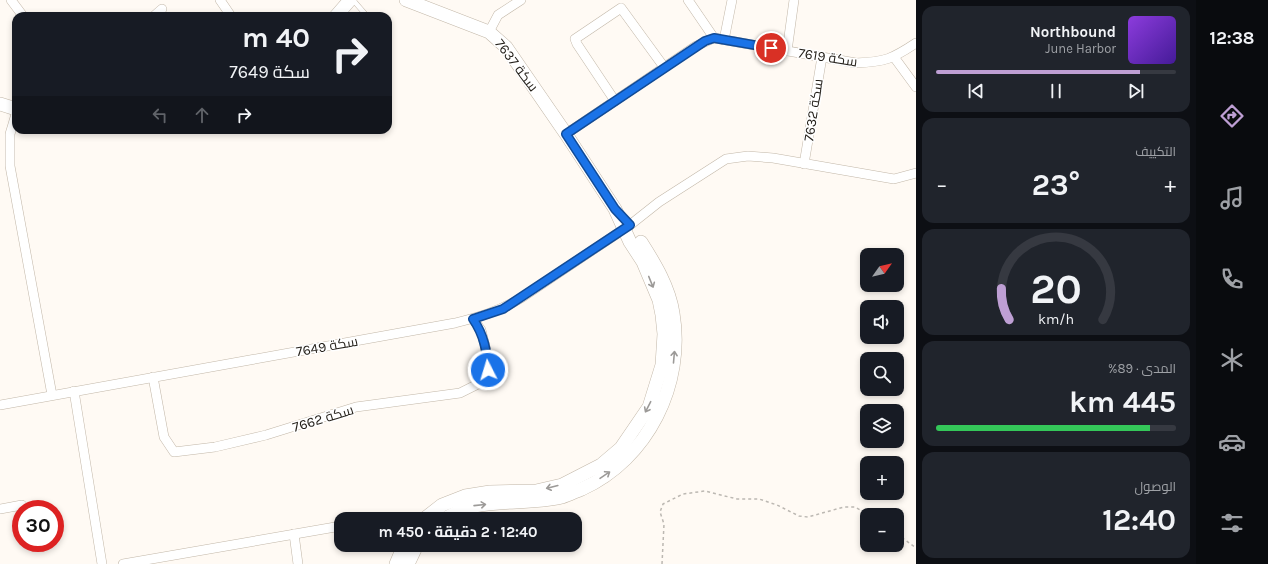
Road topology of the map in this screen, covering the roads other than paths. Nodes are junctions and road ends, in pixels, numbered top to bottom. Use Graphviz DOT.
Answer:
graph roads {
  1 [pos="11,0"];
  2 [pos="220,0"];
  3 [pos="352,0"];
  4 [pos="406,0"];
  5 [pos="521,0"];
  6 [pos="688,0"];
  7 [pos="732,0"];
  8 [pos="794,0"];
  9 [pos="162,9"];
  10 [pos="20,12"];
  11 [pos="159,12"];
  12 [pos="228,12"];
  13 [pos="342,12"];
  14 [pos="363,12"];
  15 [pos="490,32"];
  16 [pos="714,38"];
  17 [pos="724,40"];
  18 [pos="916,43"];
  19 [pos="787,51"];
  20 [pos="822,57"];
  21 [pos="894,57"];
  22 [pos="664,67"];
  23 [pos="916,87"];
  24 [pos="614,101"];
  25 [pos="0,104"];
  26 [pos="12,108"];
  27 [pos="12,127"];
  28 [pos="566,134"];
  29 [pos="804,164"];
  30 [pos="916,173"];
  31 [pos="627,227"];
  32 [pos="473,319"];
  33 [pos="153,377"];
  34 [pos="74,391"];
  35 [pos="52,395"];
  36 [pos="0,404"];
  37 [pos="12,507"];
  38 [pos="0,509"];
  39 [pos="433,512"];
  40 [pos="460,512"];
  41 [pos="334,527"];
  42 [pos="294,534"];
  43 [pos="401,552"];
  44 [pos="414,552"];
  45 [pos="143,562"];
  46 [pos="102,564"];
  47 [pos="123,564"];
  48 [pos="298,564"];
  49 [pos="396,564"];
  50 [pos="408,564"];
  1 -- 10 [label="street"];
  2 -- 12 [label="street"];
  3 -- 13 [label="street"];
  3 -- 14 [label="lane"];
  4 -- 15 [label="street, سكة 7637"];
  5 -- 15 [label="street"];
  6 -- 16 [label="street"];
  7 -- 17 [label="street"];
  8 -- 19 [label="street"];
  9 -- 11 [label="street"];
  15 -- 28 [label="street, سكة 7637"];
  16 -- 17 [label="street, سكة 7619"];
  16 -- 22 [label="street"];
  17 -- 19 [label="street, سكة 7619"];
  18 -- 21 [label="street, سكة 7619"];
  19 -- 20 [label="street, سكة 7619"];
  20 -- 21 [label="street, سكة 7619"];
  20 -- 29 [label="street, سكة 7632"];
  21 -- 23 [label="street"];
  22 -- 24 [label="street"];
  22 -- 24 [label="street"];
  24 -- 28 [label="street"];
  25 -- 26 [label="street"];
  27 -- 35 [label="street"];
  28 -- 31 [label="street"];
  29 -- 30 [label="street, سكة 7649"];
  29 -- 31 [label="street, سكة 7649"];
  31 -- 32 [label="street, سكة 7649"];
  31 -- 39 [label="street, one-way"];
  40 -- 31 [label="street, one-way"];
  32 -- 33 [label="street, سكة 7649"];
  32 -- 33 [label="street, سكة 7662"];
  33 -- 34 [label="street, سكة 7649"];
  34 -- 35 [label="street, سكة 7649"];
  34 -- 46 [label="street"];
  35 -- 36 [label="street, سكة 7649"];
  37 -- 38 [label="street"];
  41 -- 42 [label="street"];
  42 -- 45 [label="street"];
  42 -- 48 [label="street"];
  43 -- 49 [label="street"];
  44 -- 50 [label="street"];
  45 -- 47 [label="street"];
}
